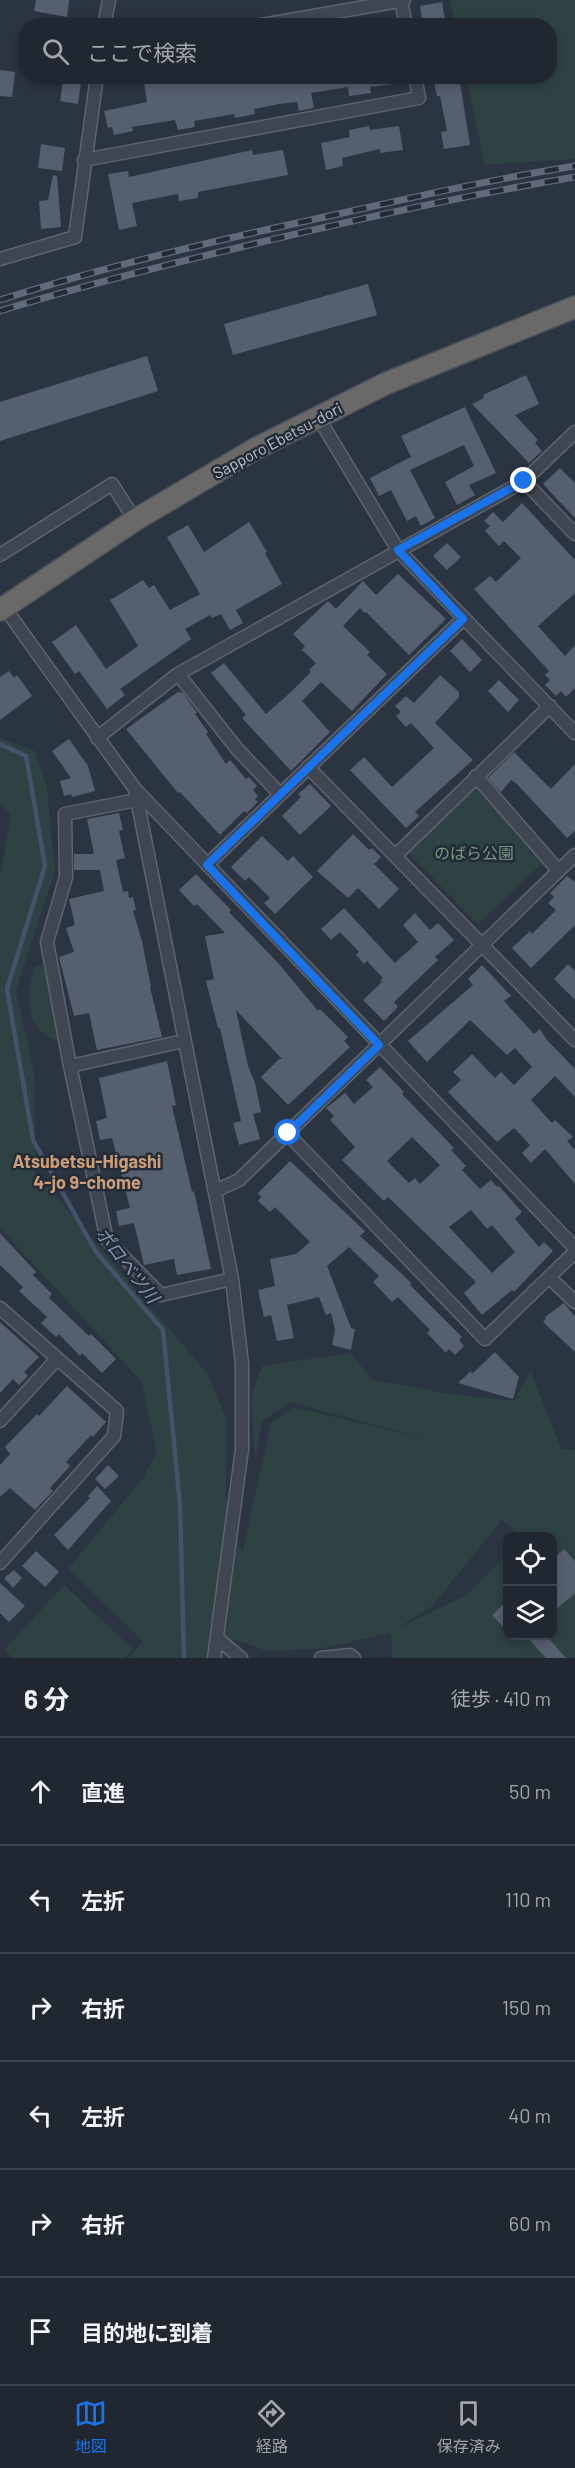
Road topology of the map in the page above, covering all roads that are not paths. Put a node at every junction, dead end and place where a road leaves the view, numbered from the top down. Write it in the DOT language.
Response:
graph roads {
  1 [pos="109,0"];
  2 [pos="402,0"];
  3 [pos="106,18"];
  4 [pos="301,18"];
  5 [pos="405,18"];
  6 [pos="96,84"];
  7 [pos="416,84"];
  8 [pos="84,160"];
  9 [pos="0,259"];
  10 [pos="573,313"];
  11 [pos="318,417"];
  12 [pos="575,432"];
  13 [pos="524,481"];
  14 [pos="135,520"];
  15 [pos="575,534"];
  16 [pos="398,550"];
  17 [pos="0,555"];
  18 [pos="2,609"];
  19 [pos="463,619"];
  20 [pos="178,674"];
  21 [pos="549,706"];
  22 [pos="575,733"];
  23 [pos="97,738"];
  24 [pos="308,767"];
  25 [pos="476,776"];
  26 [pos="279,793"];
  27 [pos="136,795"];
  28 [pos="575,855"];
  29 [pos="395,856"];
  30 [pos="207,865"];
  31 [pos="558,870"];
  32 [pos="482,945"];
  33 [pos="575,1040"];
  34 [pos="184,1041"];
  35 [pos="379,1045"];
  36 [pos="70,1066"];
  37 [pos="288,1133"];
  38 [pos="215,1191"];
  39 [pos="575,1250"];
  40 [pos="550,1278"];
  41 [pos="232,1280"];
  42 [pos="575,1302"];
  43 [pos="0,1308"];
  44 [pos="57,1359"];
  45 [pos="0,1421"];
  46 [pos="0,1563"];
  47 [pos="217,1638"];
  48 [pos="214,1658"];
  49 [pos="242,1658"];
  50 [pos="321,1658"];
  51 [pos="354,1658"];
  1 -- 3 [label="street"];
  2 -- 4 [label="street"];
  2 -- 5 [label="street"];
  6 -- 8 [label="street"];
  7 -- 8 [label="street"];
  8 -- 9 [label="street"];
  10 -- 11 [label="highway, Sapporo Ebetsu-dori"];
  11 -- 14 [label="highway, Sapporo Ebetsu-dori"];
  11 -- 16 [label="street"];
  12 -- 13 [label="street"];
  13 -- 15 [label="street"];
  13 -- 16 [label="street"];
  14 -- 17 [label="street"];
  14 -- 18 [label="highway, Sapporo Ebetsu-dori"];
  16 -- 19 [label="street"];
  16 -- 20 [label="street"];
  18 -- 23 [label="street"];
  19 -- 21 [label="street"];
  19 -- 24 [label="street"];
  20 -- 23 [label="street"];
  20 -- 26 [label="street"];
  21 -- 22 [label="street"];
  21 -- 25 [label="street"];
  23 -- 27 [label="street"];
  24 -- 26 [label="street"];
  24 -- 29 [label="street"];
  25 -- 29 [label="street"];
  25 -- 31 [label="street"];
  26 -- 30 [label="street"];
  27 -- 30 [label="street"];
  27 -- 34 [label="street"];
  27 -- 36 [label="street"];
  28 -- 31 [label="street"];
  29 -- 32 [label="street"];
  30 -- 35 [label="street"];
  31 -- 32 [label="street"];
  32 -- 33 [label="street"];
  32 -- 35 [label="street"];
  34 -- 36 [label="street"];
  34 -- 38 [label="street"];
  35 -- 37 [label="street"];
  35 -- 39 [label="street"];
  36 -- 41 [label="street"];
  37 -- 38 [label="street"];
  37 -- 40 [label="street"];
  38 -- 41 [label="street"];
  39 -- 40 [label="street"];
  40 -- 42 [label="street"];
  41 -- 47 [label="street"];
  43 -- 44 [label="street"];
  44 -- 45 [label="street"];
  44 -- 46 [label="street"];
  47 -- 48 [label="street"];
  47 -- 49 [label="street"];
  50 -- 51 [label="street"];
}
